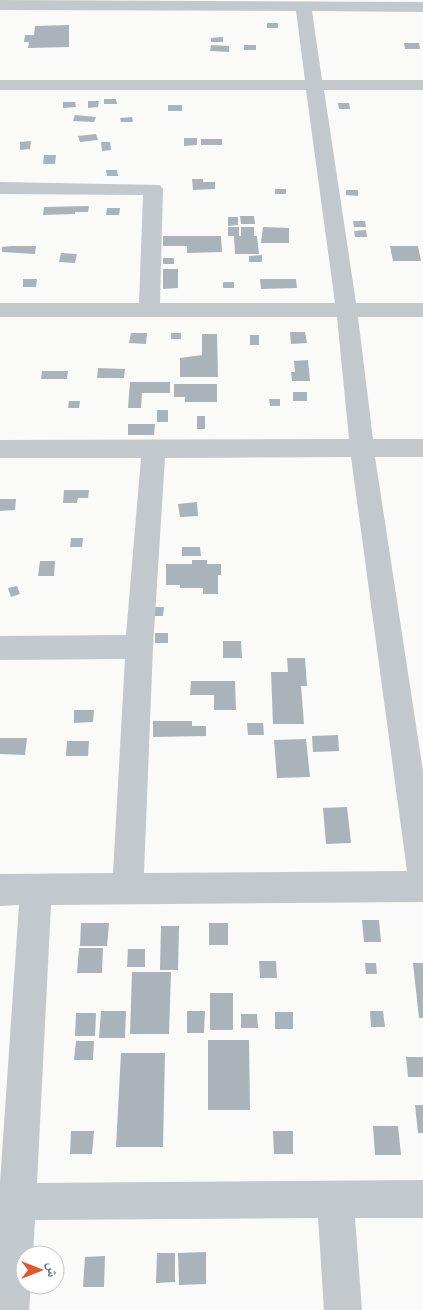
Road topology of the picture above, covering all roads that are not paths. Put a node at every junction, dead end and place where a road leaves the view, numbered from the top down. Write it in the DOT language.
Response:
graph roads {
  1 [pos="157,3"];
  2 [pos="302,3"];
  3 [pos="0,5"];
  4 [pos="423,7"];
  5 [pos="0,85"];
  6 [pos="314,85"];
  7 [pos="423,85"];
  8 [pos="0,188"];
  9 [pos="0,310"];
  10 [pos="149,310"];
  11 [pos="423,310"];
  12 [pos="347,311"];
  13 [pos="362,448"];
  14 [pos="423,448"];
  15 [pos="0,449"];
  16 [pos="154,450"];
  17 [pos="139,647"];
  18 [pos="0,648"];
  19 [pos="423,874"];
  20 [pos="423,886"];
  21 [pos="36,889"];
  22 [pos="128,889"];
  23 [pos="0,890"];
  24 [pos="336,1199"];
  25 [pos="423,1199"];
  26 [pos="9,1202"];
  27 [pos="10,1310"];
  28 [pos="343,1310"];
  1 -- 2 [label="street"];
  1 -- 3 [label="street"];
  2 -- 4 [label="street"];
  2 -- 6 [label="street"];
  5 -- 6 [label="street"];
  6 -- 7 [label="street"];
  6 -- 12 [label="street"];
  8 -- 10 [label="street"];
  9 -- 10 [label="street"];
  10 -- 12 [label="street"];
  11 -- 12 [label="street"];
  12 -- 13 [label="street"];
  13 -- 14 [label="street"];
  13 -- 16 [label="street"];
  13 -- 19 [label="street"];
  15 -- 16 [label="street"];
  16 -- 17 [label="street"];
  17 -- 18 [label="street"];
  17 -- 22 [label="street"];
  20 -- 22 [label="street"];
  21 -- 22 [label="street"];
  21 -- 23 [label="street"];
  21 -- 26 [label="street"];
  24 -- 25 [label="street"];
  24 -- 26 [label="street"];
  24 -- 28 [label="street"];
  26 -- 27 [label="street"];
}
